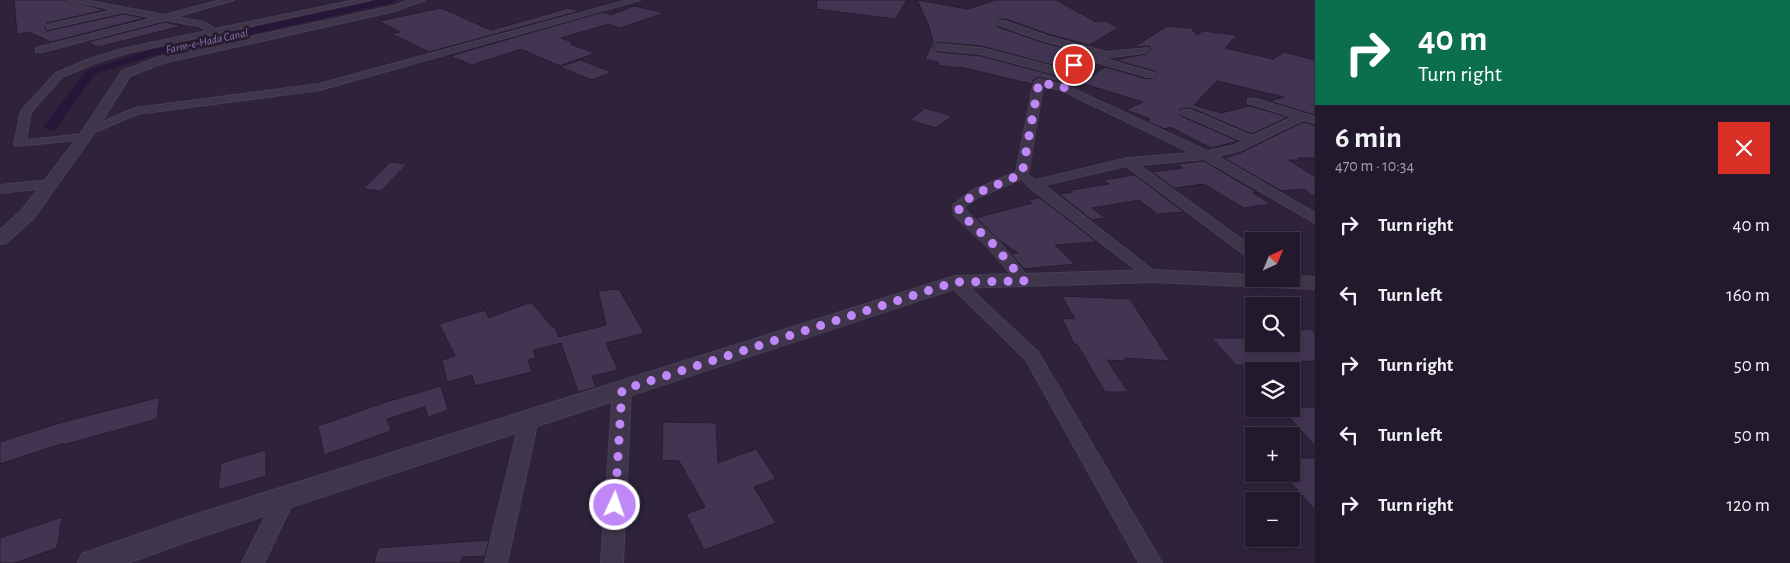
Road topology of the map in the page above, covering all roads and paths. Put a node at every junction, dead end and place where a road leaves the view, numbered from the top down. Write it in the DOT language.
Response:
graph roads {
  1 [pos="73,0"];
  2 [pos="230,0"];
  3 [pos="366,0"];
  4 [pos="420,0"];
  5 [pos="636,0"];
  6 [pos="126,9"];
  7 [pos="167,16"];
  8 [pos="1002,23"];
  9 [pos="50,27"];
  10 [pos="214,32"];
  11 [pos="938,47"];
  12 [pos="39,50"];
  13 [pos="1145,50"];
  14 [pos="1107,55"];
  15 [pos="1091,58"];
  16 [pos="1068,74"];
  17 [pos="1151,75"];
  18 [pos="1064,88"];
  19 [pos="1252,101"];
  20 [pos="1186,112"];
  21 [pos="1302,116"];
  22 [pos="1315,120"];
  23 [pos="86,135"];
  24 [pos="1251,140"];
  25 [pos="1206,155"];
  26 [pos="1128,162"];
  27 [pos="1022,174"];
  28 [pos="50,184"];
  29 [pos="1033,184"];
  30 [pos="0,190"];
  31 [pos="1315,219"];
  32 [pos="0,239"];
  33 [pos="1245,248"];
  34 [pos="1152,276"];
  35 [pos="1245,279"];
  36 [pos="1024,281"];
  37 [pos="955,282"];
  38 [pos="1300,282"];
  39 [pos="1315,283"];
  40 [pos="622,390"];
  41 [pos="529,420"];
  42 [pos="285,498"];
  43 [pos="92,563"];
  44 [pos="253,563"];
  45 [pos="496,563"];
  46 [pos="612,563"];
  47 [pos="1151,563"];
  1 -- 6 [label="street"];
  2 -- 7 [label="street"];
  3 -- 10 [label="street"];
  4 -- 23 [label="street"];
  5 -- 23 [label="street"];
  6 -- 7 [label="street"];
  6 -- 9 [label="street"];
  7 -- 10 [label="street"];
  7 -- 12 [label="street"];
  8 -- 14 [label="street"];
  10 -- 23 [label="street"];
  11 -- 16 [label="street"];
  13 -- 14 [label="street"];
  14 -- 15 [label="street"];
  15 -- 16 [label="street"];
  15 -- 17 [label="street"];
  16 -- 18 [label="street"];
  18 -- 25 [label="street"];
  18 -- 27 [label="street"];
  19 -- 21 [label="street"];
  20 -- 24 [label="street"];
  21 -- 22 [label="street"];
  21 -- 24 [label="street"];
  23 -- 28 [label="street"];
  24 -- 25 [label="street"];
  25 -- 26 [label="street"];
  25 -- 31 [label="street"];
  26 -- 29 [label="street"];
  26 -- 33 [label="street"];
  27 -- 29 [label="street"];
  27 -- 36 [label="street"];
  28 -- 30 [label="street"];
  28 -- 32 [label="street"];
  29 -- 34 [label="street"];
  34 -- 35 [label="street"];
  34 -- 36 [label="street"];
  36 -- 37 [label="street"];
  37 -- 40 [label="street"];
  37 -- 47 [label="street"];
  38 -- 39 [label="street"];
  40 -- 41 [label="street"];
  40 -- 46 [label="street"];
  41 -- 42 [label="street"];
  41 -- 45 [label="street"];
  42 -- 43 [label="street"];
  42 -- 44 [label="street"];
}
